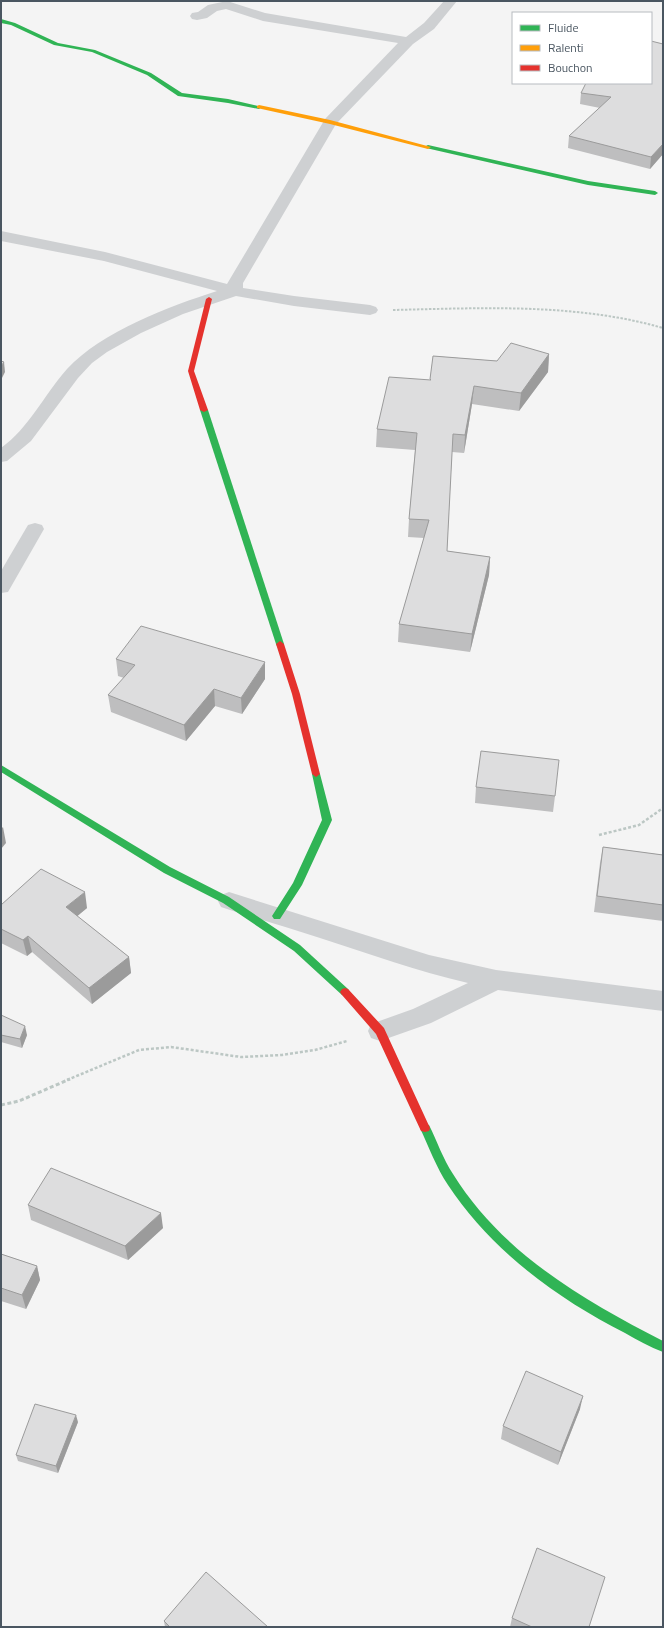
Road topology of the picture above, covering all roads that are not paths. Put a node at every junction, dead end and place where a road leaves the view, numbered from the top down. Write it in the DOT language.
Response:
graph roads {
  1 [pos="451,1"];
  2 [pos="197,16"];
  3 [pos="1,21"];
  4 [pos="408,41"];
  5 [pos="330,122"];
  6 [pos="655,192"];
  7 [pos="1,236"];
  8 [pos="234,291"];
  9 [pos="209,299"];
  10 [pos="370,310"];
  11 [pos="1,456"];
  12 [pos="34,529"];
  13 [pos="1,587"];
  14 [pos="1,768"];
  15 [pos="226,900"];
  16 [pos="277,916"];
  17 [pos="496,980"];
  18 [pos="663,1002"];
  19 [pos="380,1031"];
  20 [pos="663,1347"];
  1 -- 4 [label="street"];
  2 -- 4 [label="street"];
  3 -- 5 [label="street"];
  4 -- 5 [label="street"];
  5 -- 6 [label="street"];
  5 -- 8 [label="street"];
  7 -- 8 [label="street"];
  8 -- 9 [label="street"];
  8 -- 10 [label="street"];
  9 -- 11 [label="street"];
  9 -- 16 [label="street"];
  12 -- 13 [label="street"];
  14 -- 15 [label="street"];
  15 -- 16 [label="street"];
  15 -- 19 [label="street"];
  16 -- 17 [label="street"];
  17 -- 18 [label="street"];
  17 -- 19 [label="street"];
  19 -- 20 [label="street"];
}
